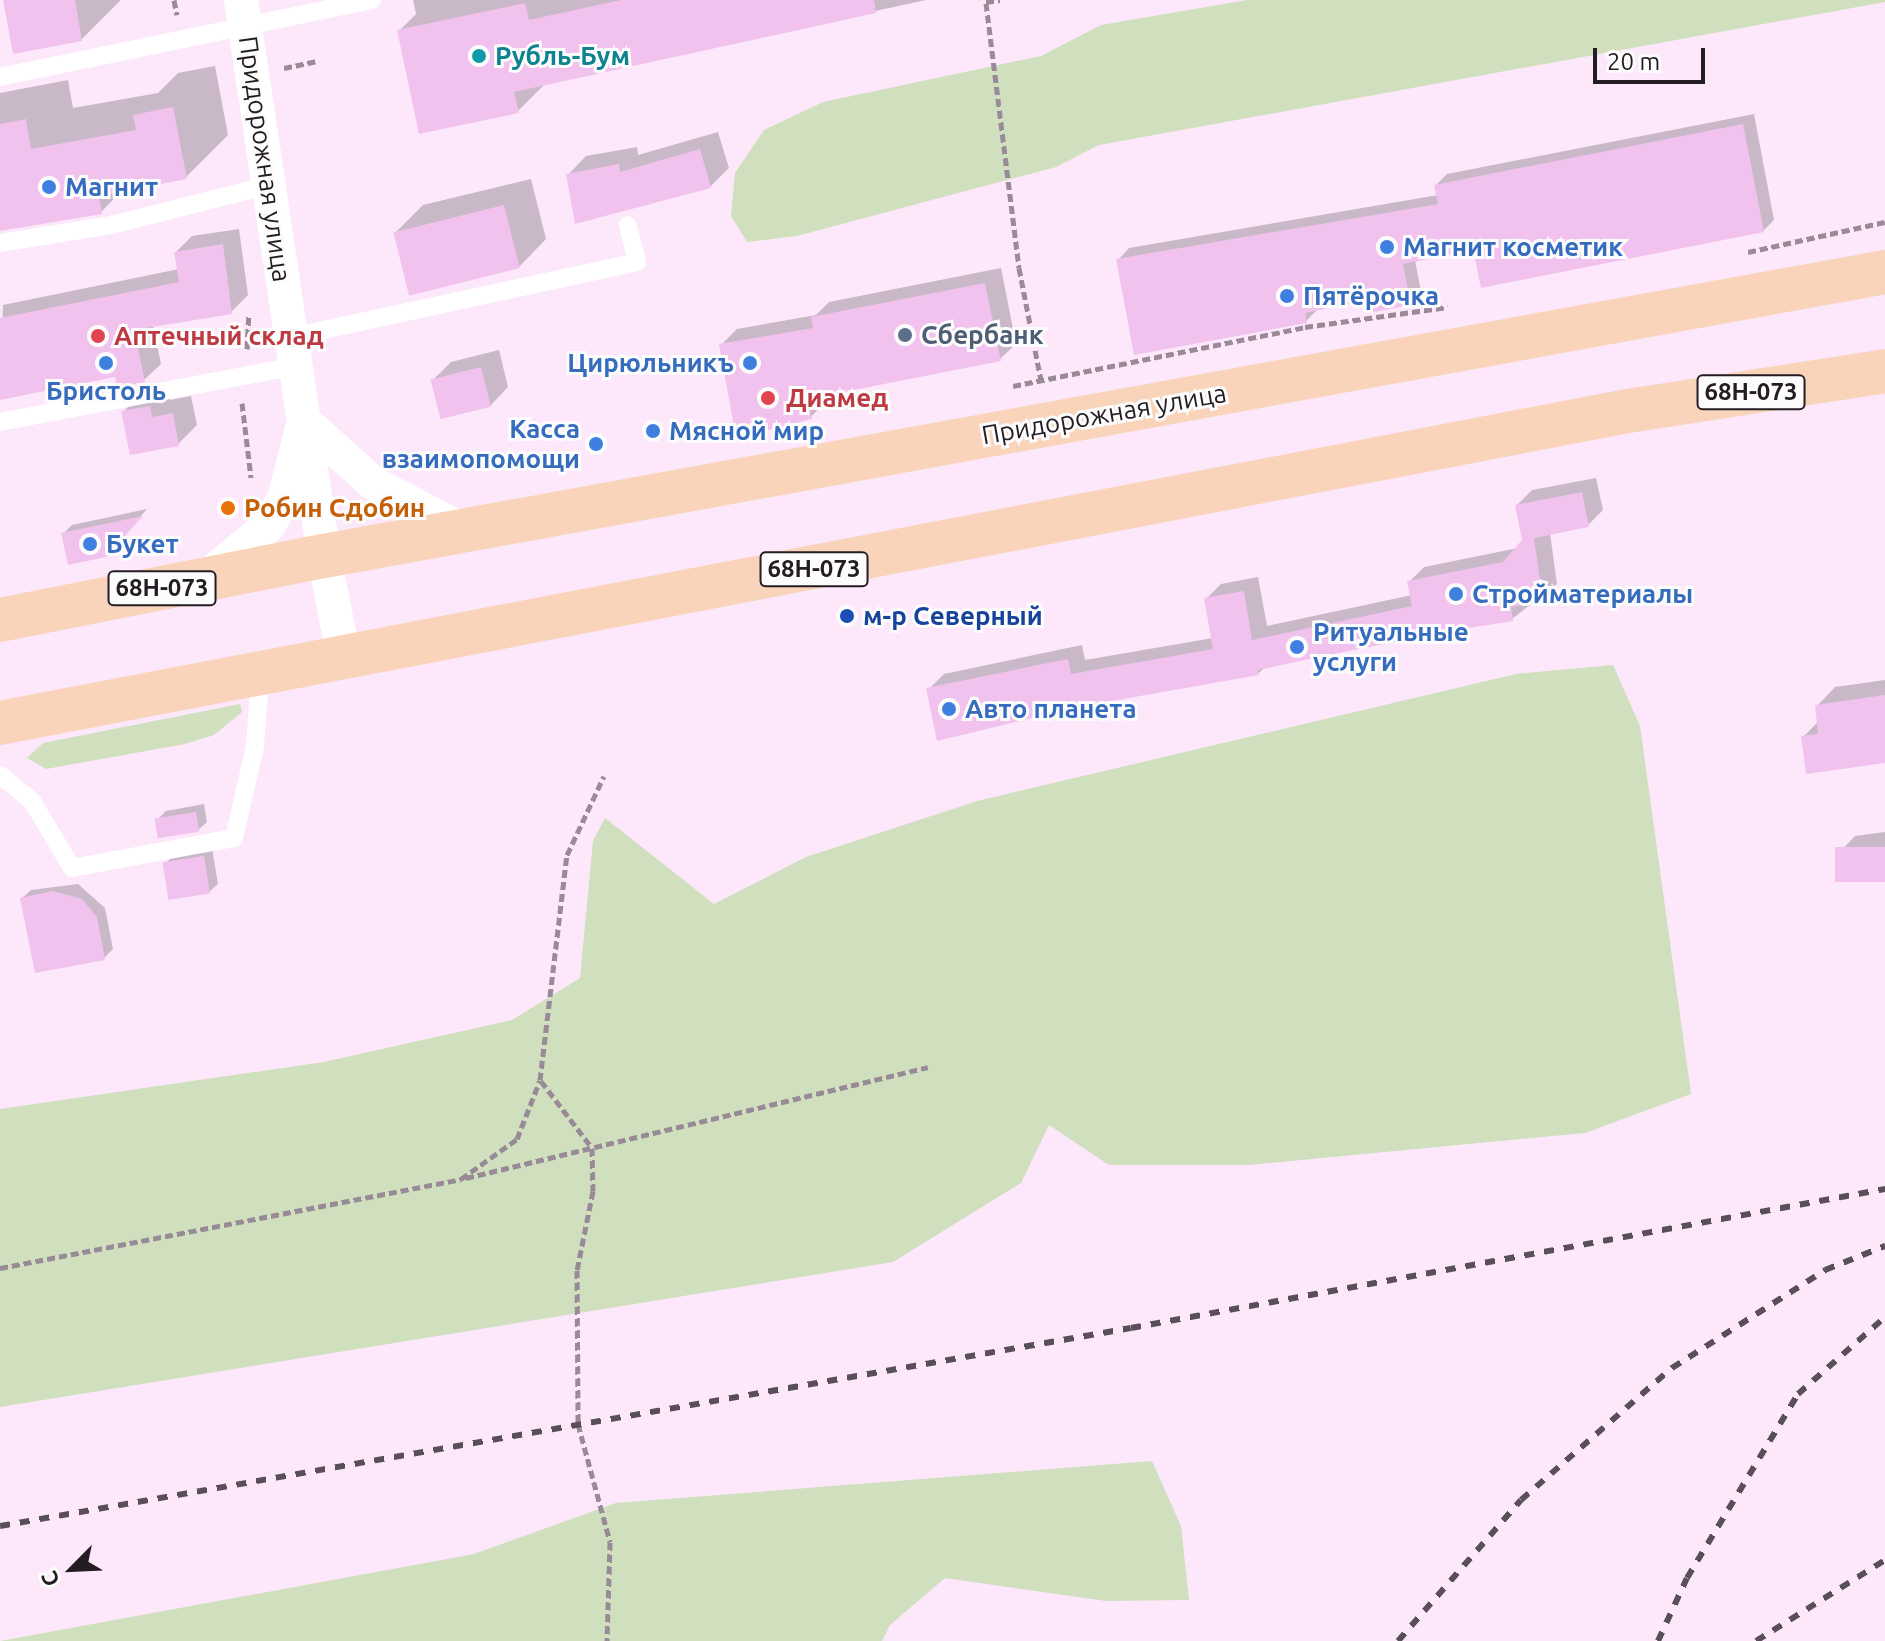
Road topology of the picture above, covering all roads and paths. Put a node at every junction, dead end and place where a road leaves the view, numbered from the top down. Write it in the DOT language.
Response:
graph roads {
  1 [pos="372,0"];
  2 [pos="1000,0"];
  3 [pos="986,1"];
  4 [pos="244,15"];
  5 [pos="0,77"];
  6 [pos="270,185"];
  7 [pos="628,225"];
  8 [pos="0,243"];
  9 [pos="1885,272"];
  10 [pos="294,352"];
  11 [pos="1885,371"];
  12 [pos="1041,380"];
  13 [pos="304,421"];
  14 [pos="0,422"];
  15 [pos="463,530"];
  16 [pos="324,556"];
  17 [pos="202,580"];
  18 [pos="0,620"];
  19 [pos="344,659"];
  20 [pos="260,677"];
  21 [pos="0,723"];
  22 [pos="0,775"];
  23 [pos="604,776"];
  24 [pos="928,1067"];
  25 [pos="540,1080"];
  26 [pos="592,1148"];
  27 [pos="461,1179"];
  28 [pos="0,1268"];
  29 [pos="607,1641"];
  1 -- 4 [label="lane"];
  2 -- 3 [label="path"];
  3 -- 12 [label="path"];
  4 -- 5 [label="lane"];
  4 -- 6 [label="street, Придорожная улица"];
  6 -- 8 [label="lane"];
  6 -- 10 [label="street, Придорожная улица"];
  7 -- 10 [label="lane"];
  9 -- 15 [label="main road, Придорожная улица / 68Н-073"];
  10 -- 13 [label="street, Придорожная улица"];
  10 -- 14 [label="lane"];
  11 -- 19 [label="main road, 68Н-073"];
  13 -- 15 [label="street"];
  13 -- 16 [label="street, Придорожная улица"];
  13 -- 17 [label="street"];
  15 -- 16 [label="main road, Придорожная улица / 68Н-073"];
  16 -- 17 [label="main road, Придорожная улица / 68Н-073"];
  16 -- 19 [label="street"];
  17 -- 18 [label="main road, Придорожная улица / 68Н-073"];
  19 -- 20 [label="main road, 68Н-073"];
  20 -- 21 [label="main road, 68Н-073"];
  20 -- 22 [label="lane"];
  23 -- 25 [label="path"];
  24 -- 26 [label="path"];
  25 -- 26 [label="path"];
  25 -- 27 [label="path"];
  26 -- 27 [label="path"];
  26 -- 29 [label="path"];
  27 -- 28 [label="path"];
}
